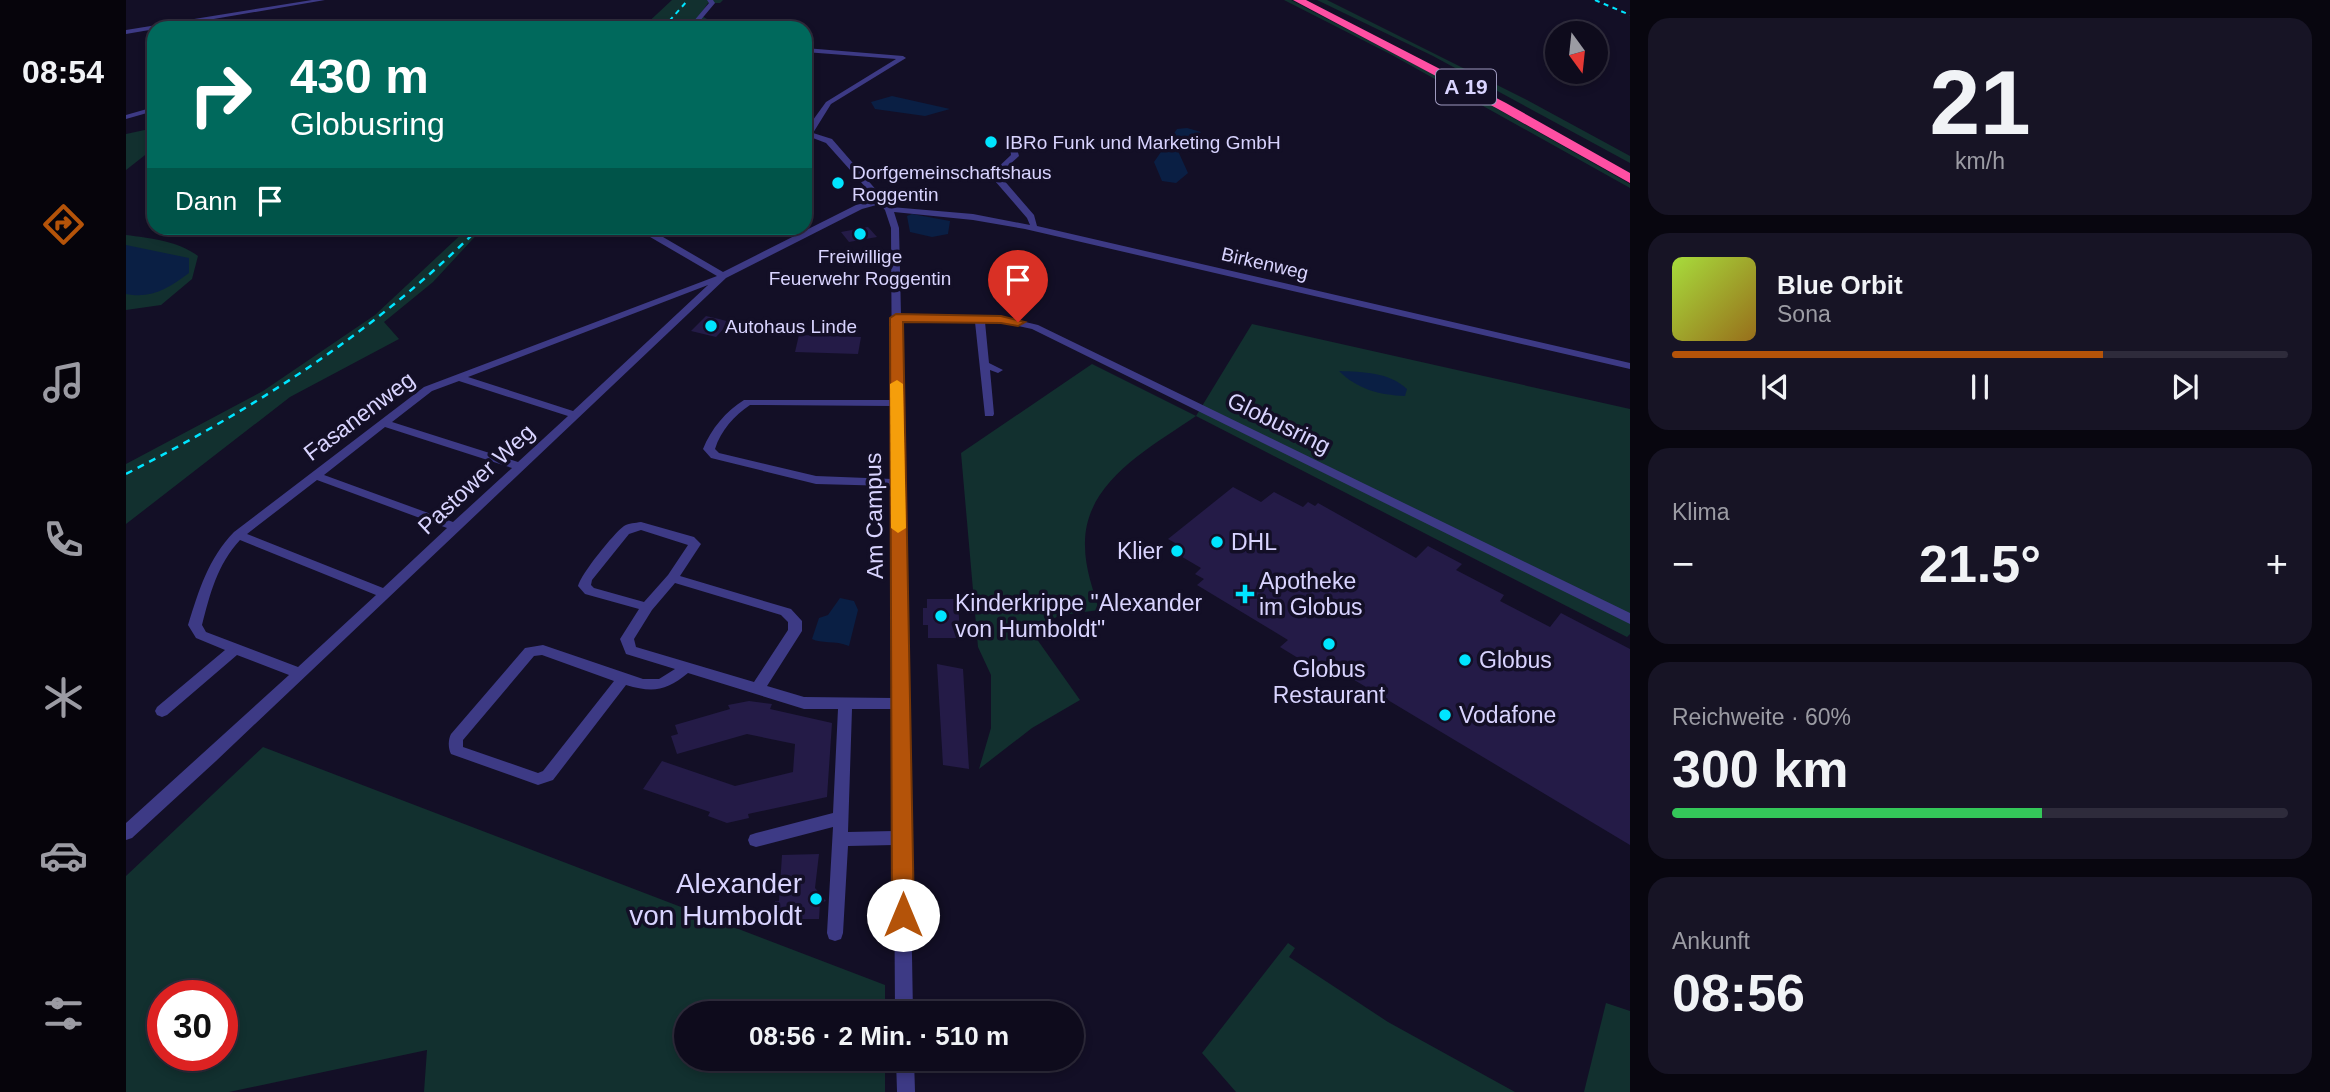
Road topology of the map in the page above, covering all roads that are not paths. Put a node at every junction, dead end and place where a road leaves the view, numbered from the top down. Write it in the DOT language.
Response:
graph roads {
  1 [pos="322,0"];
  2 [pos="710,0"];
  3 [pos="1298,0"];
  4 [pos="1311,0"];
  5 [pos="704,13"];
  6 [pos="197,21"];
  7 [pos="697,21"];
  8 [pos="707,21"];
  9 [pos="147,29"];
  10 [pos="126,32"];
  11 [pos="812,51"];
  12 [pos="147,111"];
  13 [pos="126,117"];
  14 [pos="812,126"];
  15 [pos="812,135"];
  16 [pos="1021,145"];
  17 [pos="1630,169"];
  18 [pos="1630,179"];
  19 [pos="886,205"];
  20 [pos="1032,228"];
  21 [pos="812,231"];
  22 [pos="653,235"];
  23 [pos="804,235"];
  24 [pos="723,276"];
  25 [pos="980,319"];
  26 [pos="896,323"];
  27 [pos="984,364"];
  28 [pos="1630,366"];
  29 [pos="998,370"];
  30 [pos="457,377"];
  31 [pos="897,403"];
  32 [pos="989,414"];
  33 [pos="576,415"];
  34 [pos="384,423"];
  35 [pos="521,467"];
  36 [pos="316,476"];
  37 [pos="898,483"];
  38 [pos="456,527"];
  39 [pos="238,535"];
  40 [pos="672,578"];
  41 [pos="384,593"];
  42 [pos="647,607"];
  43 [pos="1630,619"];
  44 [pos="236,648"];
  45 [pos="686,667"];
  46 [pos="299,673"];
  47 [pos="623,679"];
  48 [pos="758,688"];
  49 [pos="901,703"];
  50 [pos="845,704"];
  51 [pos="162,711"];
  52 [pos="840,818"];
  53 [pos="126,833"];
  54 [pos="903,838"];
  55 [pos="756,839"];
  56 [pos="840,839"];
  57 [pos="835,933"];
  58 [pos="904,1001"];
  59 [pos="905,1071"];
  60 [pos="906,1092"];
  1 -- 6 [label="street"];
  2 -- 5 [label="street"];
  3 -- 18 [label="highway, A 19"];
  4 -- 17 [label="highway, A 19"];
  5 -- 7 [label="street"];
  5 -- 8 [label="street"];
  9 -- 10 [label="street"];
  11 -- 14 [label="street"];
  12 -- 13 [label="street"];
  15 -- 19 [label="street"];
  16 -- 20 [label="street"];
  19 -- 20 [label="street, Birkenweg"];
  19 -- 21 [label="street, Pastower Weg"];
  19 -- 26 [label="street, Am Campus"];
  20 -- 28 [label="street, Birkenweg"];
  22 -- 24 [label="street"];
  23 -- 24 [label="street, Pastower Weg"];
  24 -- 30 [label="street, Fasanenweg"];
  24 -- 33 [label="street, Pastower Weg"];
  25 -- 26 [label="street, Globusring"];
  25 -- 27 [label="street"];
  25 -- 43 [label="street, Globusring"];
  26 -- 31 [label="street, Am Campus"];
  27 -- 29 [label="street"];
  27 -- 32 [label="street"];
  30 -- 33 [label="street"];
  30 -- 34 [label="street, Fasanenweg"];
  31 -- 37 [label="street, Am Campus"];
  31 -- 37 [label="street"];
  33 -- 35 [label="street, Pastower Weg"];
  34 -- 35 [label="street"];
  34 -- 36 [label="street, Fasanenweg"];
  35 -- 38 [label="street, Pastower Weg"];
  36 -- 38 [label="street"];
  36 -- 39 [label="street, Fasanenweg"];
  37 -- 49 [label="street, Am Campus"];
  38 -- 41 [label="street, Pastower Weg"];
  39 -- 41 [label="street"];
  39 -- 44 [label="street, Fasanenweg"];
  40 -- 42 [label="street"];
  40 -- 42 [label="street"];
  40 -- 48 [label="street"];
  41 -- 46 [label="street, Pastower Weg"];
  42 -- 45 [label="street"];
  44 -- 46 [label="street, Fasanenweg"];
  44 -- 51 [label="street"];
  45 -- 47 [label="street"];
  45 -- 48 [label="street"];
  46 -- 53 [label="street, Pastower Weg"];
  47 -- 47 [label="street"];
  48 -- 50 [label="street"];
  49 -- 50 [label="street"];
  49 -- 54 [label="street, Am Campus"];
  50 -- 52 [label="street"];
  52 -- 55 [label="street"];
  52 -- 56 [label="street"];
  54 -- 56 [label="street"];
  54 -- 58 [label="street, Am Campus"];
  56 -- 57 [label="street"];
  59 -- 60 [label="street"];
}
